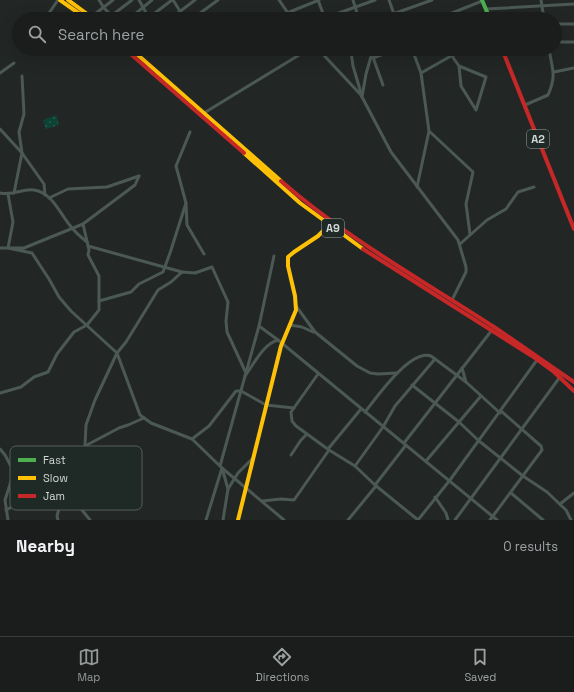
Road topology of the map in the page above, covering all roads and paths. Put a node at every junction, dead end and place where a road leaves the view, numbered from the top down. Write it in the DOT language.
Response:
graph roads {
  1 [pos="59,0"];
  2 [pos="99,0"];
  3 [pos="113,0"];
  4 [pos="132,0"];
  5 [pos="139,0"];
  6 [pos="152,0"];
  7 [pos="172,0"];
  8 [pos="195,0"];
  9 [pos="208,0"];
  10 [pos="218,0"];
  11 [pos="279,0"];
  12 [pos="318,0"];
  13 [pos="353,0"];
  14 [pos="375,0"];
  15 [pos="389,0"];
  16 [pos="432,0"];
  17 [pos="482,0"];
  18 [pos="541,0"];
  19 [pos="71,1"];
  20 [pos="424,1"];
  21 [pos="574,4"];
  22 [pos="211,5"];
  23 [pos="542,6"];
  24 [pos="143,7"];
  25 [pos="355,7"];
  26 [pos="104,8"];
  27 [pos="486,9"];
  28 [pos="181,11"];
  29 [pos="50,12"];
  30 [pos="80,12"];
  31 [pos="84,12"];
  32 [pos="99,12"];
  33 [pos="108,12"];
  34 [pos="116,12"];
  35 [pos="137,12"];
  36 [pos="146,12"];
  37 [pos="157,12"];
  38 [pos="202,12"];
  39 [pos="287,12"];
  40 [pos="290,12"];
  41 [pos="322,12"];
  42 [pos="342,12"];
  43 [pos="357,12"];
  44 [pos="393,12"];
  45 [pos="399,12"];
  46 [pos="454,12"];
  47 [pos="487,12"];
  48 [pos="543,12"];
  49 [pos="562,24"];
  50 [pos="574,24"];
  51 [pos="562,42"];
  52 [pos="574,42"];
  53 [pos="133,56"];
  54 [pos="139,56"];
  55 [pos="297,56"];
  56 [pos="325,56"];
  57 [pos="352,56"];
  58 [pos="371,56"];
  59 [pos="378,56"];
  60 [pos="415,56"];
  61 [pos="450,56"];
  62 [pos="505,56"];
  63 [pos="551,56"];
  64 [pos="373,58"];
  65 [pos="14,63"];
  66 [pos="459,66"];
  67 [pos="574,68"];
  68 [pos="0,72"];
  69 [pos="554,72"];
  70 [pos="421,73"];
  71 [pos="22,76"];
  72 [pos="383,85"];
  73 [pos="362,96"];
  74 [pos="525,105"];
  75 [pos="204,113"];
  76 [pos="0,129"];
  77 [pos="429,131"];
  78 [pos="190,132"];
  79 [pos="22,153"];
  80 [pos="417,187"];
  81 [pos="534,187"];
  82 [pos="0,192"];
  83 [pos="14,193"];
  84 [pos="8,194"];
  85 [pos="45,195"];
  86 [pos="49,198"];
  87 [pos="186,204"];
  88 [pos="83,224"];
  89 [pos="329,225"];
  90 [pos="72,229"];
  91 [pos="574,229"];
  92 [pos="470,234"];
  93 [pos="87,242"];
  94 [pos="460,244"];
  95 [pos="88,246"];
  96 [pos="0,248"];
  97 [pos="8,248"];
  98 [pos="204,254"];
  99 [pos="274,256"];
  100 [pos="164,267"];
  101 [pos="182,272"];
  102 [pos="452,300"];
  103 [pos="99,301"];
  104 [pos="296,306"];
  105 [pos="87,325"];
  106 [pos="290,325"];
  107 [pos="259,326"];
  108 [pos="492,330"];
  109 [pos="315,332"];
  110 [pos="278,340"];
  111 [pos="282,344"];
  112 [pos="117,353"];
  113 [pos="435,359"];
  114 [pos="537,360"];
  115 [pos="462,368"];
  116 [pos="397,373"];
  117 [pos="318,374"];
  118 [pos="246,375"];
  119 [pos="456,376"];
  120 [pos="560,377"];
  121 [pos="466,382"];
  122 [pos="574,382"];
  123 [pos="412,385"];
  124 [pos="574,391"];
  125 [pos="0,392"];
  126 [pos="241,392"];
  127 [pos="481,396"];
  128 [pos="435,403"];
  129 [pos="266,405"];
  130 [pos="294,408"];
  131 [pos="361,409"];
  132 [pos="365,412"];
  133 [pos="500,412"];
  134 [pos="144,418"];
  135 [pos="459,422"];
  136 [pos="383,427"];
  137 [pos="522,429"];
  138 [pos="307,434"];
  139 [pos="192,439"];
  140 [pos="479,441"];
  141 [pos="405,444"];
  142 [pos="85,446"];
  143 [pos="0,448"];
  144 [pos="329,450"];
  145 [pos="291,455"];
  146 [pos="500,458"];
  147 [pos="252,459"];
  148 [pos="426,461"];
  149 [pos="10,464"];
  150 [pos="355,466"];
  151 [pos="221,467"];
  152 [pos="523,476"];
  153 [pos="235,478"];
  154 [pos="450,480"];
  155 [pos="10,484"];
  156 [pos="376,486"];
  157 [pos="246,488"];
  158 [pos="228,490"];
  159 [pos="511,493"];
  160 [pos="574,493"];
  161 [pos="435,497"];
  162 [pos="471,498"];
  163 [pos="262,501"];
  164 [pos="560,504"];
  165 [pos="10,508"];
  166 [pos="6,510"];
  167 [pos="59,510"];
  168 [pos="82,510"];
  169 [pos="492,516"];
  170 [pos="8,520"];
  171 [pos="58,520"];
  172 [pos="90,520"];
  173 [pos="206,520"];
  174 [pos="223,520"];
  175 [pos="238,520"];
  176 [pos="284,520"];
  177 [pos="348,520"];
  178 [pos="448,520"];
  179 [pos="454,520"];
  180 [pos="490,520"];
  181 [pos="497,520"];
  182 [pos="543,520"];
  183 [pos="572,520"];
  1 -- 29 [label="street"];
  1 -- 30 [label="main road"];
  2 -- 26 [label="street"];
  3 -- 26 [label="street"];
  4 -- 34 [label="street"];
  5 -- 24 [label="street"];
  6 -- 24 [label="street"];
  7 -- 28 [label="street"];
  7 -- 37 [label="street"];
  8 -- 28 [label="street"];
  9 -- 22 [label="street"];
  10 -- 22 [label="street"];
  11 -- 39 [label="street"];
  12 -- 40 [label="street"];
  12 -- 41 [label="street"];
  13 -- 25 [label="street"];
  14 -- 25 [label="street"];
  15 -- 44 [label="street"];
  16 -- 20 [label="street"];
  17 -- 27 [label="main road"];
  17 -- 46 [label="street"];
  18 -- 23 [label="street"];
  19 -- 31 [label="main road"];
  20 -- 45 [label="street"];
  21 -- 23 [label="street"];
  22 -- 38 [label="street"];
  23 -- 27 [label="street"];
  23 -- 48 [label="street"];
  24 -- 35 [label="street"];
  24 -- 36 [label="street"];
  25 -- 42 [label="street"];
  25 -- 43 [label="street"];
  26 -- 32 [label="street"];
  26 -- 33 [label="street"];
  27 -- 47 [label="main road"];
  49 -- 50 [label="street"];
  51 -- 52 [label="street"];
  53 -- 89 [label="main road, A9"];
  54 -- 75 [label="main road, A9"];
  55 -- 75 [label="street"];
  56 -- 73 [label="street"];
  57 -- 73 [label="street"];
  58 -- 73 [label="street"];
  59 -- 64 [label="street"];
  60 -- 70 [label="street"];
  61 -- 66 [label="street"];
  61 -- 70 [label="street"];
  62 -- 74 [label="main road, A2"];
  63 -- 69 [label="street"];
  64 -- 72 [label="street"];
  65 -- 68 [label="street"];
  66 -- 66 [label="street"];
  67 -- 69 [label="street"];
  69 -- 74 [label="street"];
  70 -- 77 [label="street"];
  71 -- 79 [label="street"];
  73 -- 80 [label="street"];
  74 -- 91 [label="main road, A2"];
  75 -- 102 [label="main road, A9"];
  76 -- 79 [label="street"];
  77 -- 80 [label="street"];
  77 -- 92 [label="street"];
  78 -- 87 [label="street"];
  79 -- 83 [label="street"];
  79 -- 85 [label="street"];
  80 -- 94 [label="street"];
  81 -- 92 [label="street"];
  82 -- 84 [label="street"];
  83 -- 84 [label="street"];
  83 -- 85 [label="street"];
  84 -- 97 [label="street"];
  85 -- 86 [label="street"];
  86 -- 88 [label="street"];
  86 -- 90 [label="street"];
  87 -- 98 [label="street"];
  87 -- 100 [label="street"];
  88 -- 90 [label="street"];
  88 -- 93 [label="street"];
  89 -- 104 [label="main road"];
  89 -- 108 [label="main road, A9"];
  90 -- 93 [label="street"];
  90 -- 97 [label="street"];
  92 -- 94 [label="street"];
  93 -- 95 [label="street"];
  94 -- 102 [label="street"];
  95 -- 100 [label="street"];
  95 -- 103 [label="street"];
  96 -- 97 [label="street"];
  97 -- 105 [label="street"];
  99 -- 107 [label="street"];
  100 -- 101 [label="street"];
  100 -- 103 [label="street"];
  101 -- 112 [label="street"];
  101 -- 118 [label="street"];
  102 -- 122 [label="main road, A9"];
  103 -- 105 [label="street"];
  104 -- 106 [label="main road"];
  104 -- 109 [label="street"];
  105 -- 112 [label="street"];
  105 -- 125 [label="street"];
  106 -- 109 [label="street"];
  106 -- 111 [label="main road"];
  107 -- 110 [label="street"];
  107 -- 118 [label="street"];
  108 -- 114 [label="main road, A9"];
  108 -- 115 [label="street"];
  109 -- 116 [label="street"];
  110 -- 111 [label="street"];
  110 -- 118 [label="street"];
  111 -- 117 [label="street"];
  111 -- 129 [label="main road"];
  112 -- 134 [label="street"];
  112 -- 142 [label="street"];
  113 -- 116 [label="street"];
  113 -- 119 [label="street"];
  113 -- 123 [label="street"];
  114 -- 120 [label="main road, A9"];
  114 -- 133 [label="street"];
  115 -- 119 [label="street"];
  115 -- 121 [label="street"];
  116 -- 132 [label="street"];
  117 -- 130 [label="street"];
  117 -- 131 [label="street"];
  118 -- 126 [label="street"];
  119 -- 121 [label="street"];
  119 -- 128 [label="street"];
  120 -- 124 [label="main road, A9"];
  120 -- 137 [label="street"];
  121 -- 127 [label="street"];
  123 -- 128 [label="street"];
  123 -- 136 [label="street"];
  126 -- 129 [label="street"];
  126 -- 139 [label="street"];
  126 -- 151 [label="street"];
  127 -- 133 [label="street"];
  127 -- 135 [label="street"];
  128 -- 135 [label="street"];
  128 -- 141 [label="street"];
  129 -- 130 [label="street"];
  129 -- 147 [label="main road"];
  130 -- 138 [label="street"];
  131 -- 132 [label="street"];
  131 -- 144 [label="street"];
  132 -- 136 [label="street"];
  133 -- 137 [label="street"];
  133 -- 140 [label="street"];
  134 -- 139 [label="street"];
  134 -- 142 [label="street"];
  135 -- 140 [label="street"];
  135 -- 148 [label="street"];
  136 -- 141 [label="street"];
  136 -- 150 [label="street"];
  137 -- 146 [label="street"];
  137 -- 152 [label="street"];
  138 -- 144 [label="street"];
  138 -- 145 [label="street"];
  139 -- 151 [label="street"];
  140 -- 146 [label="street"];
  140 -- 154 [label="street"];
  141 -- 148 [label="street"];
  141 -- 156 [label="street"];
  143 -- 149 [label="street"];
  144 -- 150 [label="street"];
  144 -- 163 [label="street"];
  146 -- 152 [label="street"];
  146 -- 162 [label="street"];
  147 -- 153 [label="street"];
  147 -- 157 [label="main road"];
  148 -- 154 [label="street"];
  150 -- 156 [label="street"];
  151 -- 153 [label="street"];
  151 -- 158 [label="street"];
  151 -- 173 [label="street"];
  152 -- 159 [label="street"];
  152 -- 164 [label="street"];
  153 -- 157 [label="street"];
  153 -- 158 [label="street"];
  154 -- 161 [label="street"];
  154 -- 162 [label="street"];
  155 -- 166 [label="street"];
  156 -- 161 [label="street"];
  156 -- 177 [label="street"];
  157 -- 163 [label="street"];
  157 -- 175 [label="main road"];
  158 -- 174 [label="street"];
  159 -- 169 [label="street"];
  159 -- 182 [label="street"];
  160 -- 164 [label="street"];
  161 -- 178 [label="street"];
  162 -- 169 [label="street"];
  162 -- 179 [label="street"];
  163 -- 176 [label="street"];
  164 -- 183 [label="street"];
  165 -- 166 [label="street"];
  166 -- 170 [label="street"];
  167 -- 171 [label="street"];
  168 -- 172 [label="street"];
  169 -- 180 [label="street"];
  169 -- 181 [label="street"];
}
